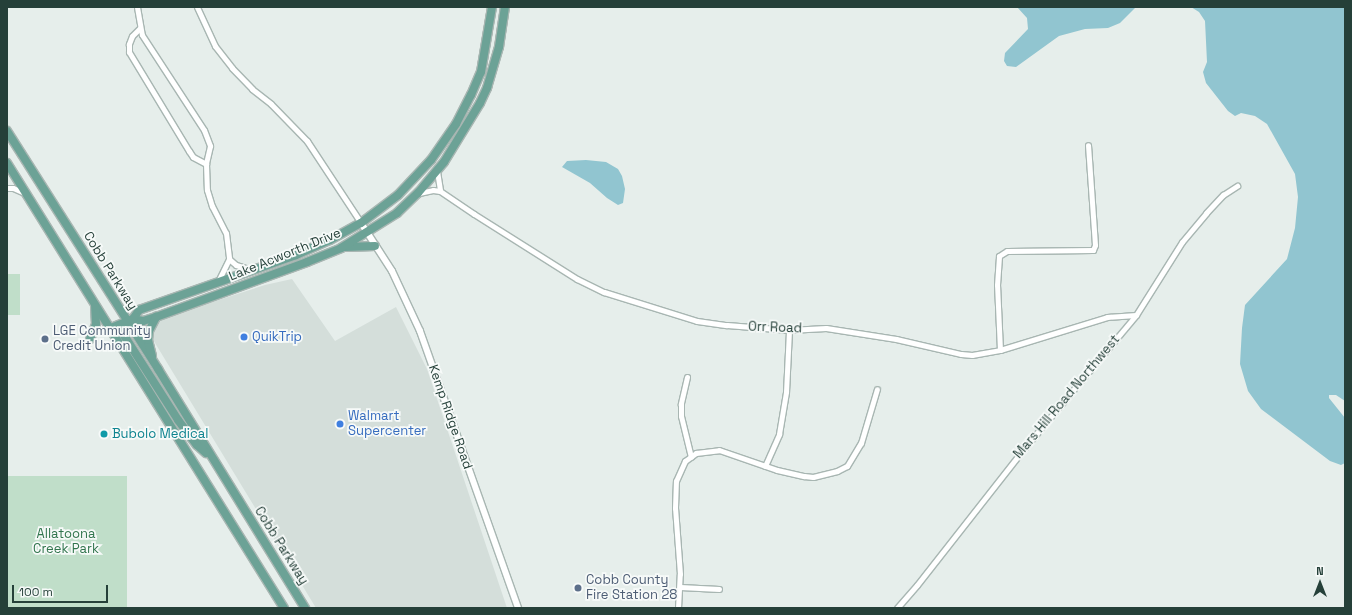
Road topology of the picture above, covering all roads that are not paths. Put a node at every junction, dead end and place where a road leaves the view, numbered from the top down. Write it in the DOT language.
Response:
graph roads {
  1 [pos="138,7"];
  2 [pos="197,7"];
  3 [pos="492,7"];
  4 [pos="505,7"];
  5 [pos="140,28"];
  6 [pos="7,131"];
  7 [pos="1088,145"];
  8 [pos="7,163"];
  9 [pos="206,164"];
  10 [pos="437,170"];
  11 [pos="1237,186"];
  12 [pos="7,188"];
  13 [pos="440,191"];
  14 [pos="26,193"];
  15 [pos="418,193"];
  16 [pos="360,223"];
  17 [pos="366,232"];
  18 [pos="375,246"];
  19 [pos="341,248"];
  20 [pos="229,259"];
  21 [pos="252,270"];
  22 [pos="218,282"];
  23 [pos="95,304"];
  24 [pos="1136,315"];
  25 [pos="156,317"];
  26 [pos="130,320"];
  27 [pos="114,327"];
  28 [pos="789,330"];
  29 [pos="90,339"];
  30 [pos="1000,350"];
  31 [pos="158,369"];
  32 [pos="687,377"];
  33 [pos="877,389"];
  34 [pos="211,456"];
  35 [pos="691,456"];
  36 [pos="765,466"];
  37 [pos="680,587"];
  38 [pos="718,589"];
  39 [pos="284,608"];
  40 [pos="305,608"];
  41 [pos="518,608"];
  42 [pos="678,608"];
  43 [pos="897,608"];
  1 -- 5 [label="street"];
  2 -- 16 [label="street"];
  3 -- 16 [label="main road, Lake Acworth Drive"];
  4 -- 10 [label="main road, Lake Acworth Drive"];
  5 -- 9 [label="street"];
  5 -- 9 [label="street"];
  6 -- 26 [label="main road, Cobb Parkway"];
  7 -- 30 [label="street"];
  8 -- 14 [label="main road"];
  9 -- 20 [label="street"];
  10 -- 13 [label="street"];
  10 -- 15 [label="main road, Lake Acworth Drive"];
  11 -- 24 [label="street, Mars Hill Road Northwest"];
  12 -- 14 [label="street"];
  13 -- 15 [label="street"];
  13 -- 28 [label="street, Orr Road"];
  14 -- 23 [label="main road"];
  15 -- 17 [label="main road, Lake Acworth Drive"];
  16 -- 17 [label="street, Kemp Ridge Road"];
  16 -- 21 [label="main road, Lake Acworth Drive"];
  17 -- 18 [label="street, Kemp Ridge Road"];
  17 -- 19 [label="main road, Lake Acworth Drive"];
  18 -- 19 [label="main road"];
  18 -- 41 [label="street, Kemp Ridge Road"];
  19 -- 25 [label="main road, Lake Acworth Drive"];
  20 -- 21 [label="street"];
  20 -- 22 [label="street"];
  21 -- 22 [label="main road, Lake Acworth Drive"];
  22 -- 26 [label="main road, Lake Acworth Drive"];
  23 -- 27 [label="main road"];
  23 -- 29 [label="main road"];
  24 -- 30 [label="street, Orr Road"];
  24 -- 43 [label="street, Mars Hill Road Northwest"];
  25 -- 26 [label="main road, Lake Acworth Drive"];
  25 -- 31 [label="main road"];
  26 -- 27 [label="main road, Lake Acworth Drive"];
  26 -- 31 [label="main road, Cobb Parkway"];
  27 -- 34 [label="main road"];
  27 -- 39 [label="main road"];
  28 -- 30 [label="street, Orr Road"];
  28 -- 36 [label="street"];
  31 -- 34 [label="main road, Cobb Parkway"];
  32 -- 35 [label="street"];
  33 -- 36 [label="street"];
  34 -- 40 [label="main road, Cobb Parkway"];
  35 -- 36 [label="street"];
  35 -- 37 [label="street"];
  37 -- 38 [label="street"];
  37 -- 42 [label="street"];
}
